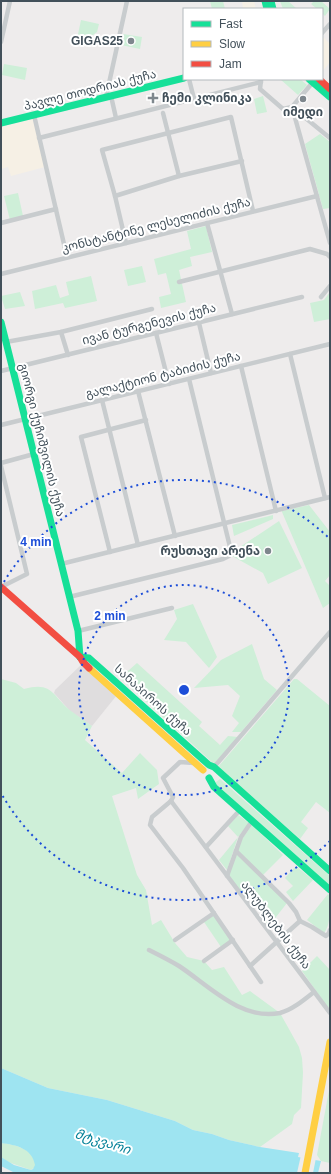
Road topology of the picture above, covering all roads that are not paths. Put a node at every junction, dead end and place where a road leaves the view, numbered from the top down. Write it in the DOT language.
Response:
graph roads {
  1 [pos="10,1"];
  2 [pos="127,1"];
  3 [pos="330,24"];
  4 [pos="323,32"];
  5 [pos="1,42"];
  6 [pos="183,78"];
  7 [pos="189,80"];
  8 [pos="261,80"];
  9 [pos="313,80"];
  10 [pos="330,89"];
  11 [pos="108,97"];
  12 [pos="330,97"];
  13 [pos="194,99"];
  14 [pos="292,107"];
  15 [pos="163,113"];
  16 [pos="34,115"];
  17 [pos="116,118"];
  18 [pos="1,123"];
  19 [pos="168,133"];
  20 [pos="39,138"];
  21 [pos="330,138"];
  22 [pos="242,161"];
  23 [pos="179,176"];
  24 [pos="115,196"];
  25 [pos="317,196"];
  26 [pos="56,209"];
  27 [pos="253,211"];
  28 [pos="1,223"];
  29 [pos="207,223"];
  30 [pos="126,243"];
  31 [pos="330,243"];
  32 [pos="329,254"];
  33 [pos="67,257"];
  34 [pos="220,272"];
  35 [pos="1,274"];
  36 [pos="179,282"];
  37 [pos="330,286"];
  38 [pos="302,297"];
  39 [pos="321,297"];
  40 [pos="152,309"];
  41 [pos="232,314"];
  42 [pos="1,323"];
  43 [pos="199,323"];
  44 [pos="61,332"];
  45 [pos="156,333"];
  46 [pos="6,342"];
  47 [pos="330,345"];
  48 [pos="290,354"];
  49 [pos="68,355"];
  50 [pos="241,366"];
  51 [pos="12,368"];
  52 [pos="1,371"];
  53 [pos="211,374"];
  54 [pos="189,379"];
  55 [pos="169,384"];
  56 [pos="138,391"];
  57 [pos="102,400"];
  58 [pos="25,419"];
  59 [pos="146,420"];
  60 [pos="1,425"];
  61 [pos="109,430"];
  62 [pos="34,454"];
  63 [pos="1,463"];
  64 [pos="1,466"];
  65 [pos="328,498"];
  66 [pos="276,510"];
  67 [pos="225,523"];
  68 [pos="175,536"];
  69 [pos="138,545"];
  70 [pos="110,552"];
  71 [pos="61,564"];
  72 [pos="1,587"];
  73 [pos="69,597"];
  74 [pos="172,608"];
  75 [pos="78,631"];
  76 [pos="330,632"];
  77 [pos="80,656"];
  78 [pos="196,763"];
  79 [pos="210,768"];
  80 [pos="209,778"];
  81 [pos="171,801"];
  82 [pos="240,810"];
  83 [pos="252,821"];
  84 [pos="206,847"];
  85 [pos="236,851"];
  86 [pos="330,871"];
  87 [pos="227,876"];
  88 [pos="330,890"];
  89 [pos="214,913"];
  90 [pos="300,921"];
  91 [pos="330,930"];
  92 [pos="175,940"];
  93 [pos="233,940"];
  94 [pos="276,942"];
  95 [pos="149,950"];
  96 [pos="204,961"];
  97 [pos="250,966"];
  98 [pos="261,982"];
  99 [pos="314,992"];
  100 [pos="330,1014"];
  101 [pos="330,1042"];
  102 [pos="305,1173"];
  1 -- 5 [label="street"];
  2 -- 11 [label="street"];
  3 -- 4 [label="street"];
  6 -- 11 [label="main road, პავლე თოდრიას ქუჩა"];
  7 -- 13 [label="street"];
  8 -- 13 [label="street"];
  8 -- 14 [label="street"];
  9 -- 10 [label="main road"];
  9 -- 12 [label="main road"];
  9 -- 14 [label="street"];
  11 -- 16 [label="main road, პავლე თოდრიას ქუჩა"];
  11 -- 17 [label="street"];
  13 -- 17 [label="street"];
  14 -- 21 [label="street"];
  14 -- 25 [label="street"];
  15 -- 19 [label="street"];
  16 -- 18 [label="main road, პავლე თოდრიას ქუჩა"];
  16 -- 20 [label="street"];
  17 -- 20 [label="street"];
  19 -- 22 [label="street"];
  19 -- 23 [label="street"];
  19 -- 24 [label="street"];
  20 -- 26 [label="street"];
  22 -- 23 [label="street"];
  22 -- 27 [label="street"];
  23 -- 24 [label="street"];
  24 -- 30 [label="street"];
  25 -- 27 [label="street, კონსტანტინე ლესელიძის ქუჩა"];
  25 -- 31 [label="street"];
  26 -- 28 [label="street"];
  26 -- 33 [label="street"];
  27 -- 29 [label="street, კონსტანტინე ლესელიძის ქუჩა"];
  29 -- 30 [label="street, კონსტანტინე ლესელიძის ქუჩა"];
  29 -- 34 [label="street"];
  30 -- 33 [label="street, კონსტანტინე ლესელიძის ქუჩა"];
  32 -- 34 [label="street"];
  33 -- 35 [label="street, კონსტანტინე ლესელიძის ქუჩა"];
  34 -- 36 [label="street"];
  34 -- 41 [label="street"];
  37 -- 39 [label="street"];
  38 -- 41 [label="street, ივან ტურგენევის ქუჩა"];
  40 -- 44 [label="street"];
  41 -- 43 [label="street, ივან ტურგენევის ქუჩა"];
  42 -- 46 [label="main road, გიორგი ქუჩიშვილის ქუჩა"];
  43 -- 45 [label="street, ივან ტურგენევის ქუჩა"];
  43 -- 53 [label="street"];
  44 -- 46 [label="street"];
  44 -- 49 [label="street"];
  45 -- 49 [label="street, ივან ტურგენევის ქუჩა"];
  45 -- 55 [label="street"];
  46 -- 51 [label="main road, გიორგი ქუჩიშვილის ქუჩა"];
  47 -- 48 [label="street, გალაქტიონ ტაბიძის ქუჩა"];
  48 -- 50 [label="street, გალაქტიონ ტაბიძის ქუჩა"];
  48 -- 65 [label="street"];
  49 -- 51 [label="street, ივან ტურგენევის ქუჩა"];
  50 -- 53 [label="street, გალაქტიონ ტაბიძის ქუჩა"];
  50 -- 66 [label="street"];
  51 -- 52 [label="street, ივან ტურგენევის ქუჩა"];
  51 -- 58 [label="main road, გიორგი ქუჩიშვილის ქუჩა"];
  53 -- 54 [label="street, გალაქტიონ ტაბიძის ქუჩა"];
  54 -- 55 [label="street, გალაქტიონ ტაბიძის ქუჩა"];
  54 -- 67 [label="street"];
  55 -- 56 [label="street, გალაქტიონ ტაბიძის ქუჩა"];
  56 -- 57 [label="street, გალაქტიონ ტაბიძის ქუჩა"];
  56 -- 59 [label="street"];
  57 -- 58 [label="street, გალაქტიონ ტაბიძის ქუჩა"];
  57 -- 61 [label="street"];
  58 -- 60 [label="street, გალაქტიონ ტაბიძის ქუჩა"];
  58 -- 62 [label="main road, გიორგი ქუჩიშვილის ქუჩა"];
  59 -- 61 [label="street"];
  59 -- 68 [label="street"];
  61 -- 69 [label="street"];
  61 -- 70 [label="street"];
  62 -- 63 [label="street"];
  62 -- 71 [label="main road, გიორგი ქუჩიშვილის ქუჩა"];
  64 -- 72 [label="street"];
  65 -- 66 [label="street"];
  66 -- 67 [label="street"];
  67 -- 68 [label="street"];
  67 -- 73 [label="street"];
  68 -- 69 [label="street"];
  69 -- 70 [label="street"];
  70 -- 71 [label="street"];
  71 -- 73 [label="main road, გიორგი ქუჩიშვილის ქუჩა"];
  72 -- 77 [label="main road, სანაპიროს ქუჩა"];
  73 -- 75 [label="main road, გიორგი ქუჩიშვილის ქუჩა"];
  74 -- 75 [label="street"];
  75 -- 77 [label="main road, გიორგი ქუჩიშვილის ქუჩა"];
  76 -- 79 [label="street"];
  77 -- 78 [label="main road, სანაპიროს ქუჩა"];
  77 -- 79 [label="main road, სანაპიროს ქუჩა"];
  78 -- 79 [label="main road, სანაპიროს ქუჩა"];
  78 -- 81 [label="street, ალუბლების ქუჩა"];
  79 -- 80 [label="main road"];
  79 -- 80 [label="main road"];
  79 -- 86 [label="main road, სანაპიროს ქუჩა"];
  80 -- 82 [label="main road"];
  81 -- 84 [label="street, ალუბლების ქუჩა"];
  81 -- 89 [label="street"];
  82 -- 83 [label="main road"];
  82 -- 84 [label="street"];
  83 -- 85 [label="street"];
  83 -- 88 [label="main road"];
  84 -- 87 [label="street, ალუბლების ქუჩა"];
  85 -- 87 [label="street"];
  85 -- 90 [label="street"];
  87 -- 94 [label="street, ალუბლების ქუჩა"];
  89 -- 92 [label="street"];
  89 -- 93 [label="street"];
  90 -- 91 [label="street"];
  90 -- 94 [label="street"];
  93 -- 96 [label="street"];
  93 -- 97 [label="street"];
  94 -- 97 [label="street"];
  94 -- 99 [label="street, ალუბლების ქუჩა"];
  95 -- 99 [label="street"];
  97 -- 98 [label="street"];
  99 -- 100 [label="street, ალუბლების ქუჩა"];
  101 -- 102 [label="main road"];
}
